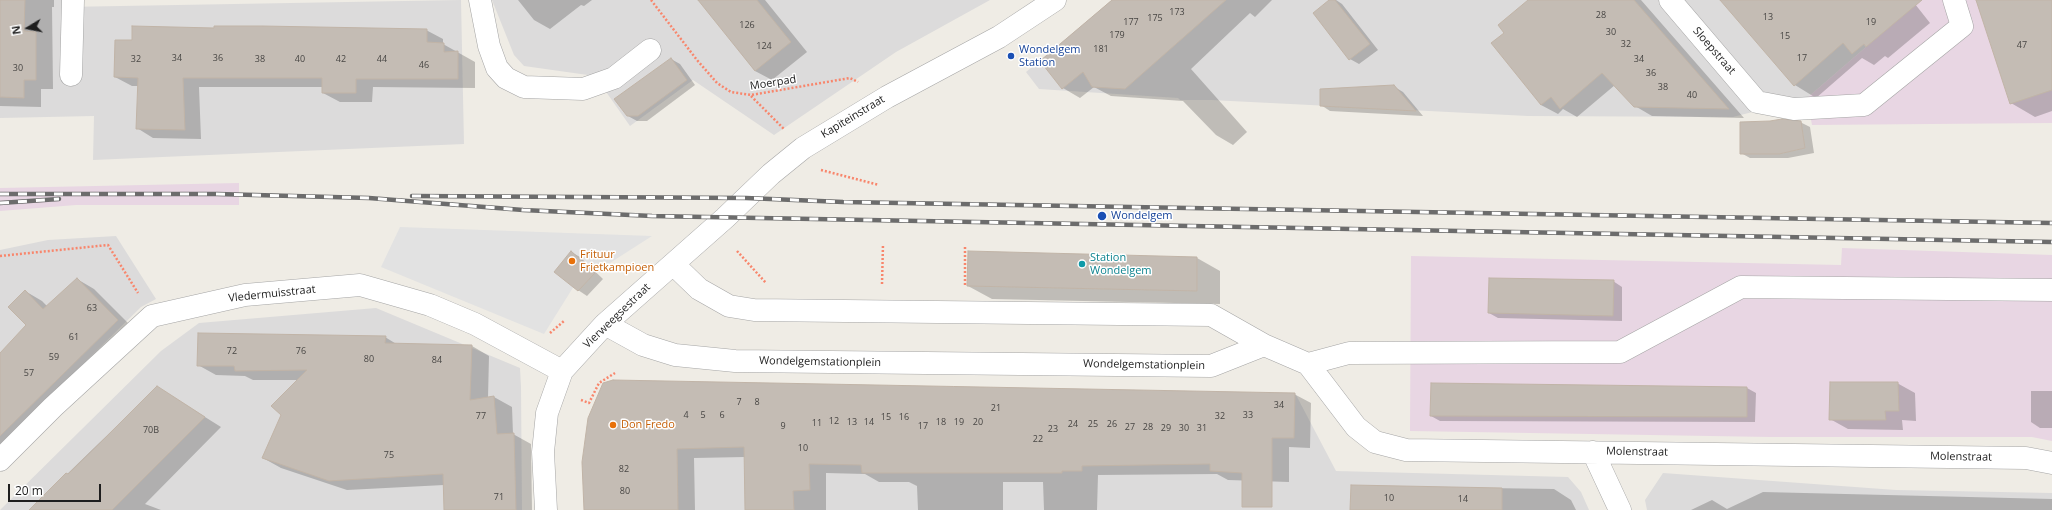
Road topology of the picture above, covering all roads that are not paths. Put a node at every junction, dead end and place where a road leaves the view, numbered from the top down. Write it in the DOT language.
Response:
graph roads {
  1 [pos="73,0"];
  2 [pos="480,0"];
  3 [pos="1055,0"];
  4 [pos="1670,0"];
  5 [pos="1954,0"];
  6 [pos="650,50"];
  7 [pos="72,75"];
  8 [pos="673,264"];
  9 [pos="2052,290"];
  10 [pos="605,324"];
  11 [pos="1264,345"];
  12 [pos="1308,364"];
  13 [pos="562,371"];
  14 [pos="1593,452"];
  15 [pos="0,460"];
  16 [pos="2052,463"];
  17 [pos="546,510"];
  18 [pos="1620,510"];
  1 -- 7 [label="street"];
  2 -- 6 [label="street"];
  3 -- 8 [label="street, Kapiteinstraat"];
  4 -- 5 [label="street, Sloepstraat"];
  8 -- 10 [label="street, Vierweegsestraat"];
  8 -- 11 [label="street"];
  9 -- 12 [label="street"];
  10 -- 11 [label="street, Wondelgemstationplein"];
  10 -- 13 [label="street, Vierweegsestraat"];
  11 -- 12 [label="street, Molenstraat"];
  12 -- 14 [label="street, Molenstraat"];
  13 -- 15 [label="street, Vledermuisstraat"];
  13 -- 17 [label="street, Vierweegsestraat"];
  14 -- 16 [label="street, Molenstraat"];
  14 -- 18 [label="street"];
}
